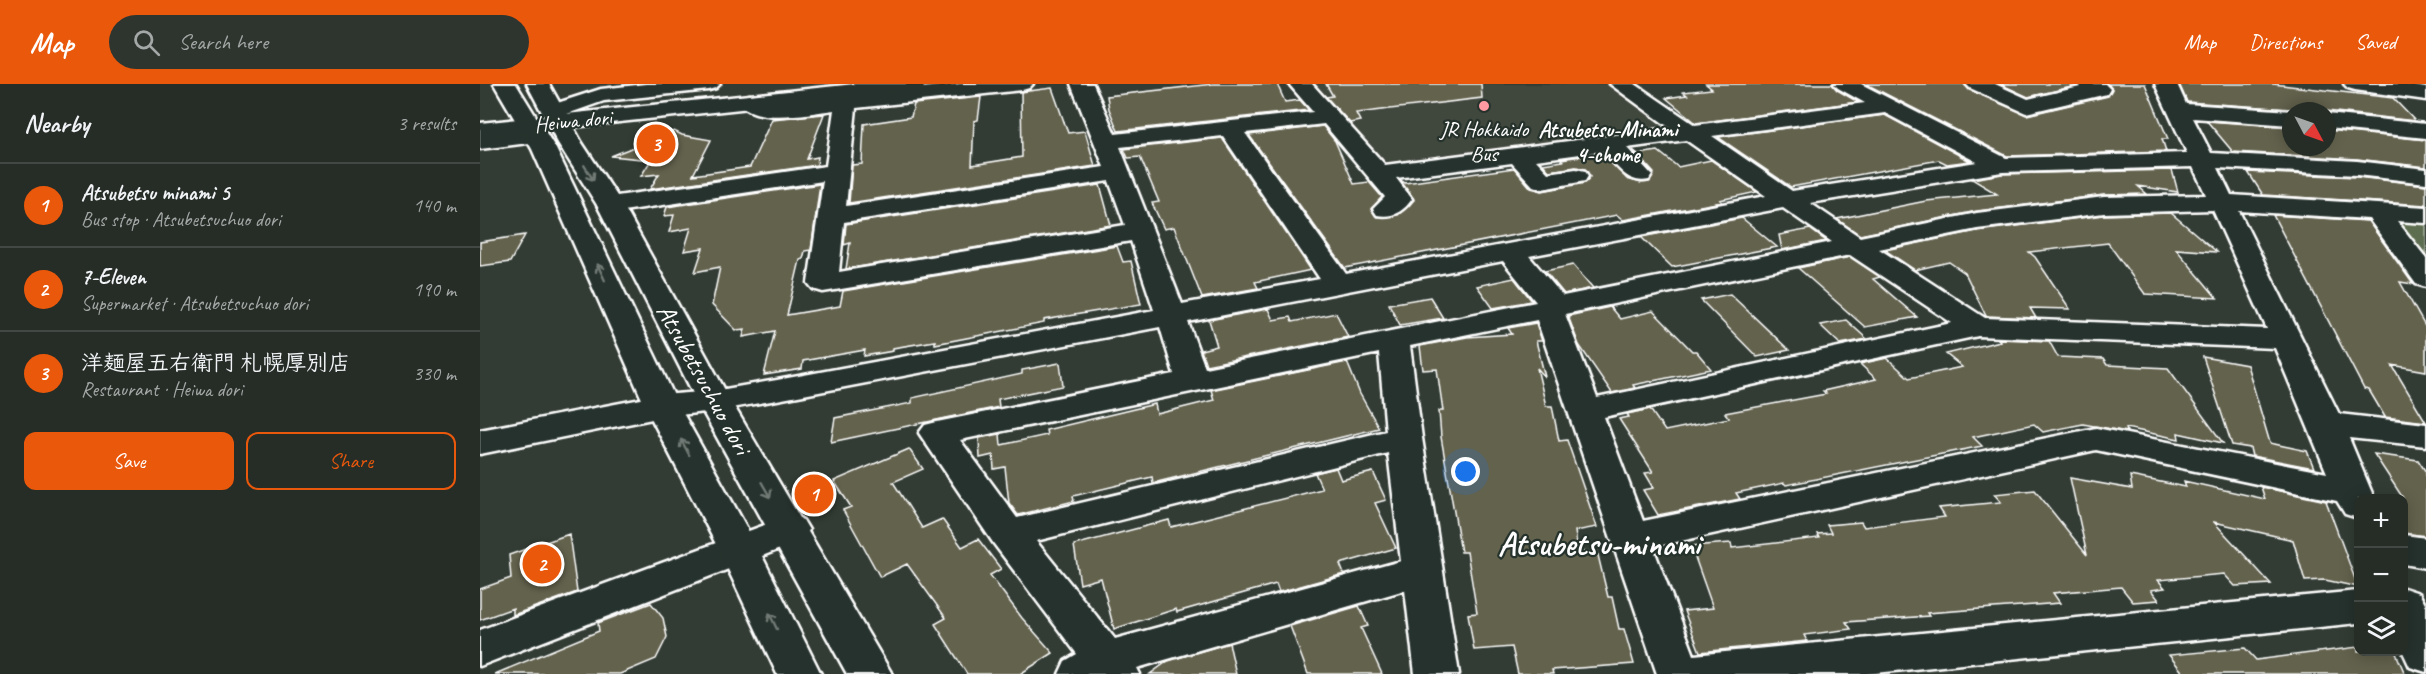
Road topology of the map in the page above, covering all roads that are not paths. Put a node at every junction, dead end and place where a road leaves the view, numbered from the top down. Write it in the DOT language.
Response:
graph roads {
  1 [pos="505,84"];
  2 [pos="538,84"];
  3 [pos="709,84"];
  4 [pos="819,84"];
  5 [pos="916,84"];
  6 [pos="1022,84"];
  7 [pos="1082,84"];
  8 [pos="1300,84"];
  9 [pos="1621,84"];
  10 [pos="1845,84"];
  11 [pos="1977,84"];
  12 [pos="2088,84"];
  13 [pos="2166,84"];
  14 [pos="2355,84"];
  15 [pos="2426,94"];
  16 [pos="750,102"];
  17 [pos="846,103"];
  18 [pos="1890,106"];
  19 [pos="2178,110"];
  20 [pos="1328,117"];
  21 [pos="2282,117"];
  22 [pos="480,119"];
  23 [pos="540,122"];
  24 [pos="2336,122"];
  25 [pos="1230,129"];
  26 [pos="480,130"];
  27 [pos="2426,131"];
  28 [pos="1691,133"];
  29 [pos="480,142"];
  30 [pos="1107,142"];
  31 [pos="1610,143"];
  32 [pos="1518,155"];
  33 [pos="2204,160"];
  34 [pos="2002,165"];
  35 [pos="836,172"];
  36 [pos="1118,172"];
  37 [pos="1379,173"];
  38 [pos="1640,174"];
  39 [pos="1576,176"];
  40 [pos="2426,176"];
  41 [pos="1789,200"];
  42 [pos="2222,202"];
  43 [pos="610,206"];
  44 [pos="1386,208"];
  45 [pos="2377,212"];
  46 [pos="2426,215"];
  47 [pos="830,216"];
  48 [pos="1140,231"];
  49 [pos="1855,246"];
  50 [pos="1509,251"];
  51 [pos="2426,278"];
  52 [pos="1338,283"];
  53 [pos="1552,308"];
  54 [pos="1172,315"];
  55 [pos="1978,327"];
  56 [pos="2287,339"];
  57 [pos="1394,341"];
  58 [pos="1193,382"];
  59 [pos="714,401"];
  60 [pos="662,406"];
  61 [pos="1584,411"];
  62 [pos="2326,424"];
  63 [pos="2426,435"];
  64 [pos="1404,438"];
  65 [pos="480,442"];
  66 [pos="2354,495"];
  67 [pos="2354,498"];
  68 [pos="789,530"];
  69 [pos="1008,534"];
  70 [pos="1629,538"];
  71 [pos="739,550"];
  72 [pos="2408,551"];
  73 [pos="2426,553"];
  74 [pos="1422,570"];
  75 [pos="2354,607"];
  76 [pos="2408,615"];
  77 [pos="480,648"];
  78 [pos="2426,654"];
  79 [pos="1102,669"];
  80 [pos="798,674"];
  81 [pos="870,674"];
  82 [pos="1437,674"];
  83 [pos="1678,674"];
  84 [pos="1688,674"];
  1 -- 23 [label="main road, Atsubetsuchuo dori"];
  2 -- 23 [label="main road, Atsubetsuchuo dori"];
  3 -- 23 [label="main road"];
  4 -- 23 [label="main road, Heiwa dori"];
  5 -- 16 [label="main road, Heiwa dori"];
  6 -- 17 [label="main road"];
  7 -- 30 [label="main road"];
  8 -- 20 [label="main road"];
  9 -- 28 [label="main road"];
  10 -- 18 [label="main road"];
  11 -- 12 [label="main road"];
  13 -- 19 [label="main road"];
  14 -- 15 [label="main road"];
  16 -- 17 [label="main road"];
  16 -- 23 [label="main road, Heiwa dori"];
  17 -- 35 [label="main road"];
  18 -- 28 [label="main road"];
  18 -- 34 [label="main road"];
  19 -- 21 [label="main road"];
  19 -- 33 [label="main road"];
  20 -- 25 [label="main road"];
  20 -- 37 [label="main road"];
  22 -- 23 [label="main road, Heiwa dori"];
  23 -- 26 [label="main road, Heiwa dori"];
  23 -- 29 [label="main road"];
  23 -- 43 [label="main road, Atsubetsuchuo dori, one-way"];
  60 -- 23 [label="main road, Atsubetsuchuo dori, one-way"];
  24 -- 27 [label="main road"];
  25 -- 30 [label="main road"];
  25 -- 52 [label="main road"];
  28 -- 31 [label="main road"];
  28 -- 41 [label="main road"];
  30 -- 36 [label="main road"];
  31 -- 32 [label="main road"];
  31 -- 38 [label="main road"];
  32 -- 37 [label="main road"];
  32 -- 39 [label="main road"];
  33 -- 34 [label="main road"];
  33 -- 40 [label="main road"];
  33 -- 42 [label="main road"];
  34 -- 41 [label="main road"];
  35 -- 43 [label="main road"];
  35 -- 47 [label="main road"];
  36 -- 47 [label="main road"];
  36 -- 48 [label="main road"];
  37 -- 44 [label="main road"];
  41 -- 49 [label="main road"];
  41 -- 50 [label="main road"];
  42 -- 45 [label="main road"];
  42 -- 49 [label="main road"];
  42 -- 56 [label="main road"];
  43 -- 59 [label="main road, Atsubetsuchuo dori"];
  45 -- 46 [label="main road"];
  45 -- 51 [label="main road"];
  47 -- 48 [label="main road"];
  48 -- 54 [label="main road"];
  49 -- 53 [label="main road"];
  49 -- 55 [label="main road"];
  50 -- 52 [label="main road"];
  50 -- 53 [label="main road"];
  52 -- 54 [label="main road"];
  53 -- 57 [label="main road"];
  53 -- 61 [label="main road"];
  54 -- 58 [label="main road"];
  54 -- 59 [label="main road"];
  55 -- 56 [label="main road"];
  55 -- 61 [label="main road"];
  56 -- 62 [label="main road"];
  57 -- 58 [label="main road"];
  57 -- 64 [label="main road"];
  58 -- 69 [label="main road"];
  59 -- 60 [label="main road"];
  59 -- 68 [label="main road, Atsubetsuchuo dori, one-way"];
  60 -- 65 [label="main road"];
  71 -- 60 [label="main road, Atsubetsuchuo dori, one-way"];
  61 -- 70 [label="main road"];
  62 -- 63 [label="main road"];
  62 -- 66 [label="main road"];
  64 -- 69 [label="main road"];
  64 -- 74 [label="main road"];
  67 -- 70 [label="main road"];
  68 -- 71 [label="main road"];
  68 -- 81 [label="main road, Atsubetsuchuo dori"];
  69 -- 79 [label="main road"];
  70 -- 83 [label="main road"];
  71 -- 77 [label="main road"];
  80 -- 71 [label="main road, Atsubetsuchuo dori, one-way"];
  72 -- 73 [label="main road"];
  74 -- 79 [label="main road"];
  74 -- 82 [label="main road"];
  75 -- 84 [label="main road"];
  76 -- 78 [label="main road"];
}
